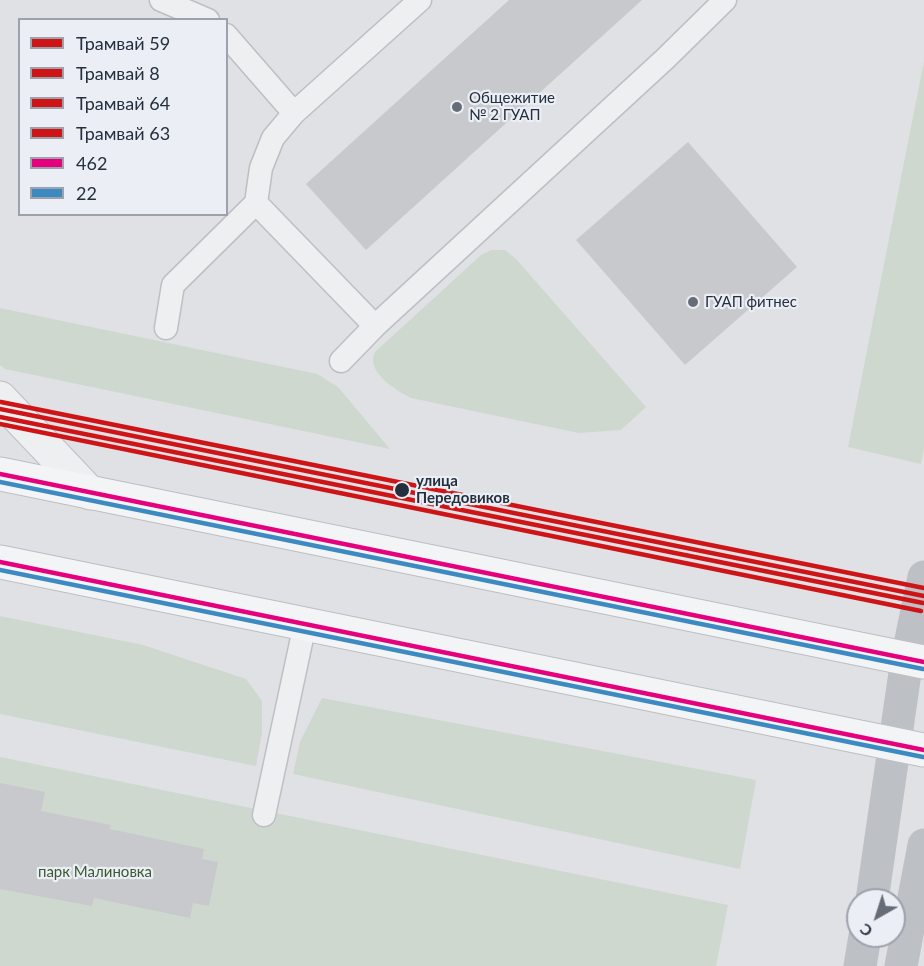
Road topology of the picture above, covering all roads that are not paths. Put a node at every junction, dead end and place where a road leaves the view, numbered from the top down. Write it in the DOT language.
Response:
graph roads {
  1 [pos="161,0"];
  2 [pos="420,0"];
  3 [pos="725,0"];
  4 [pos="203,18"];
  5 [pos="228,37"];
  6 [pos="294,113"];
  7 [pos="256,203"];
  8 [pos="375,326"];
  9 [pos="166,328"];
  10 [pos="340,361"];
  11 [pos="0,398"];
  12 [pos="0,474"];
  13 [pos="90,493"];
  14 [pos="0,562"];
  15 [pos="924,577"];
  16 [pos="304,624"];
  17 [pos="916,660"];
  18 [pos="910,747"];
  19 [pos="264,815"];
  20 [pos="924,845"];
  21 [pos="875,888"];
  22 [pos="863,948"];
  23 [pos="860,966"];
  24 [pos="901,966"];
  1 -- 4 [label="lane"];
  2 -- 6 [label="lane"];
  3 -- 8 [label="lane"];
  5 -- 6 [label="lane"];
  6 -- 7 [label="lane"];
  7 -- 8 [label="lane"];
  7 -- 9 [label="lane"];
  8 -- 10 [label="lane"];
  11 -- 13 [label="street"];
  12 -- 13 [label="main road"];
  13 -- 17 [label="main road"];
  14 -- 16 [label="main road"];
  15 -- 17 [label="main road"];
  16 -- 18 [label="main road"];
  16 -- 19 [label="lane"];
  17 -- 18 [label="main road"];
  18 -- 21 [label="main road"];
  20 -- 24 [label="main road"];
  22 -- 23 [label="main road"];
}
